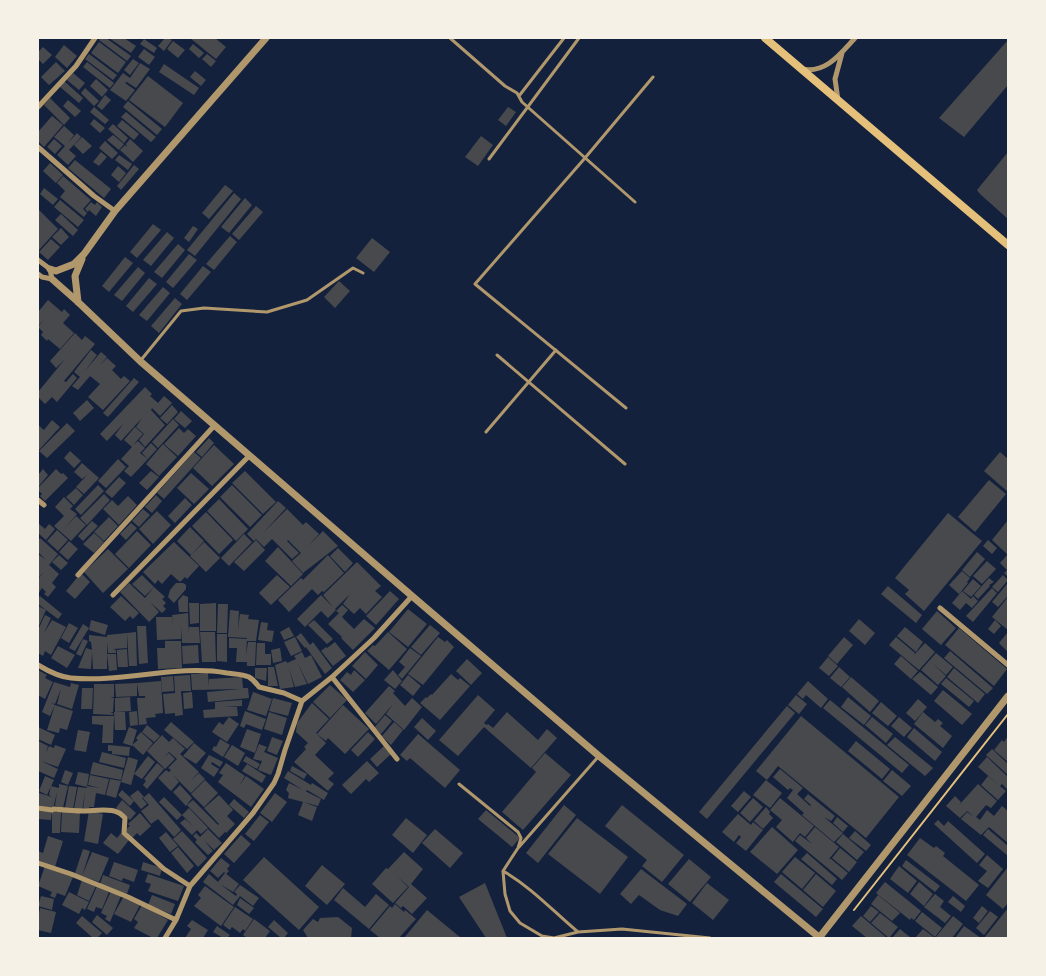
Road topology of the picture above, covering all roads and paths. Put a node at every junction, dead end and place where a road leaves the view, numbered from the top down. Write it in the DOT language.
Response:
graph roads {
  1 [pos="96,38"];
  2 [pos="266,38"];
  3 [pos="450,38"];
  4 [pos="564,38"];
  5 [pos="579,38"];
  6 [pos="765,38"];
  7 [pos="855,38"];
  8 [pos="842,52"];
  9 [pos="801,69"];
  10 [pos="654,77"];
  11 [pos="519,96"];
  12 [pos="838,100"];
  13 [pos="38,107"];
  14 [pos="528,107"];
  15 [pos="38,147"];
  16 [pos="585,158"];
  17 [pos="489,159"];
  18 [pos="635,202"];
  19 [pos="115,212"];
  20 [pos="1008,246"];
  21 [pos="84,254"];
  22 [pos="38,260"];
  23 [pos="50,269"];
  24 [pos="363,273"];
  25 [pos="38,275"];
  26 [pos="52,279"];
  27 [pos="78,302"];
  28 [pos="556,350"];
  29 [pos="496,355"];
  30 [pos="140,361"];
  31 [pos="528,383"];
  32 [pos="626,408"];
  33 [pos="214,426"];
  34 [pos="486,432"];
  35 [pos="249,456"];
  36 [pos="625,464"];
  37 [pos="38,500"];
  38 [pos="44,505"];
  39 [pos="78,574"];
  40 [pos="113,595"];
  41 [pos="412,596"];
  42 [pos="940,608"];
  43 [pos="38,665"];
  44 [pos="1008,665"];
  45 [pos="333,677"];
  46 [pos="1008,696"];
  47 [pos="302,701"];
  48 [pos="1008,714"];
  49 [pos="599,756"];
  50 [pos="397,759"];
  51 [pos="459,784"];
  52 [pos="38,808"];
  53 [pos="518,848"];
  54 [pos="38,863"];
  55 [pos="503,871"];
  56 [pos="190,886"];
  57 [pos="855,909"];
  58 [pos="176,920"];
  59 [pos="578,932"];
  60 [pos="676,934"];
  61 [pos="819,938"];
  62 [pos="165,939"];
  63 [pos="673,939"];
  64 [pos="710,939"];
  1 -- 13 [label="street"];
  2 -- 19 [label="street"];
  3 -- 11 [label="lane"];
  4 -- 11 [label="lane"];
  5 -- 14 [label="lane"];
  6 -- 9 [label="main road"];
  7 -- 8 [label="street"];
  8 -- 9 [label="street"];
  8 -- 12 [label="street"];
  9 -- 12 [label="main road"];
  10 -- 16 [label="lane"];
  11 -- 14 [label="lane"];
  12 -- 20 [label="main road"];
  14 -- 16 [label="lane"];
  14 -- 17 [label="lane"];
  15 -- 19 [label="street"];
  16 -- 18 [label="lane"];
  16 -- 28 [label="lane"];
  19 -- 21 [label="street"];
  21 -- 23 [label="street"];
  21 -- 27 [label="street"];
  22 -- 23 [label="street"];
  23 -- 26 [label="street"];
  24 -- 30 [label="lane"];
  25 -- 26 [label="street"];
  26 -- 27 [label="street"];
  27 -- 30 [label="street"];
  28 -- 31 [label="lane"];
  28 -- 32 [label="lane"];
  29 -- 31 [label="lane"];
  30 -- 33 [label="street"];
  31 -- 34 [label="lane"];
  31 -- 36 [label="lane"];
  33 -- 35 [label="street"];
  33 -- 39 [label="street"];
  35 -- 40 [label="street"];
  35 -- 41 [label="street"];
  37 -- 38 [label="street"];
  41 -- 45 [label="street"];
  41 -- 49 [label="street"];
  42 -- 44 [label="street"];
  43 -- 47 [label="street"];
  45 -- 47 [label="street"];
  45 -- 50 [label="street"];
  46 -- 61 [label="street"];
  47 -- 56 [label="street"];
  48 -- 57 [label="path"];
  49 -- 53 [label="lane"];
  49 -- 61 [label="street"];
  51 -- 53 [label="lane"];
  52 -- 56 [label="street"];
  53 -- 55 [label="lane"];
  54 -- 58 [label="street"];
  55 -- 59 [label="lane"];
  55 -- 59 [label="lane"];
  56 -- 58 [label="street"];
  58 -- 62 [label="street"];
  59 -- 60 [label="lane"];
  60 -- 63 [label="lane"];
  60 -- 64 [label="lane"];
}
